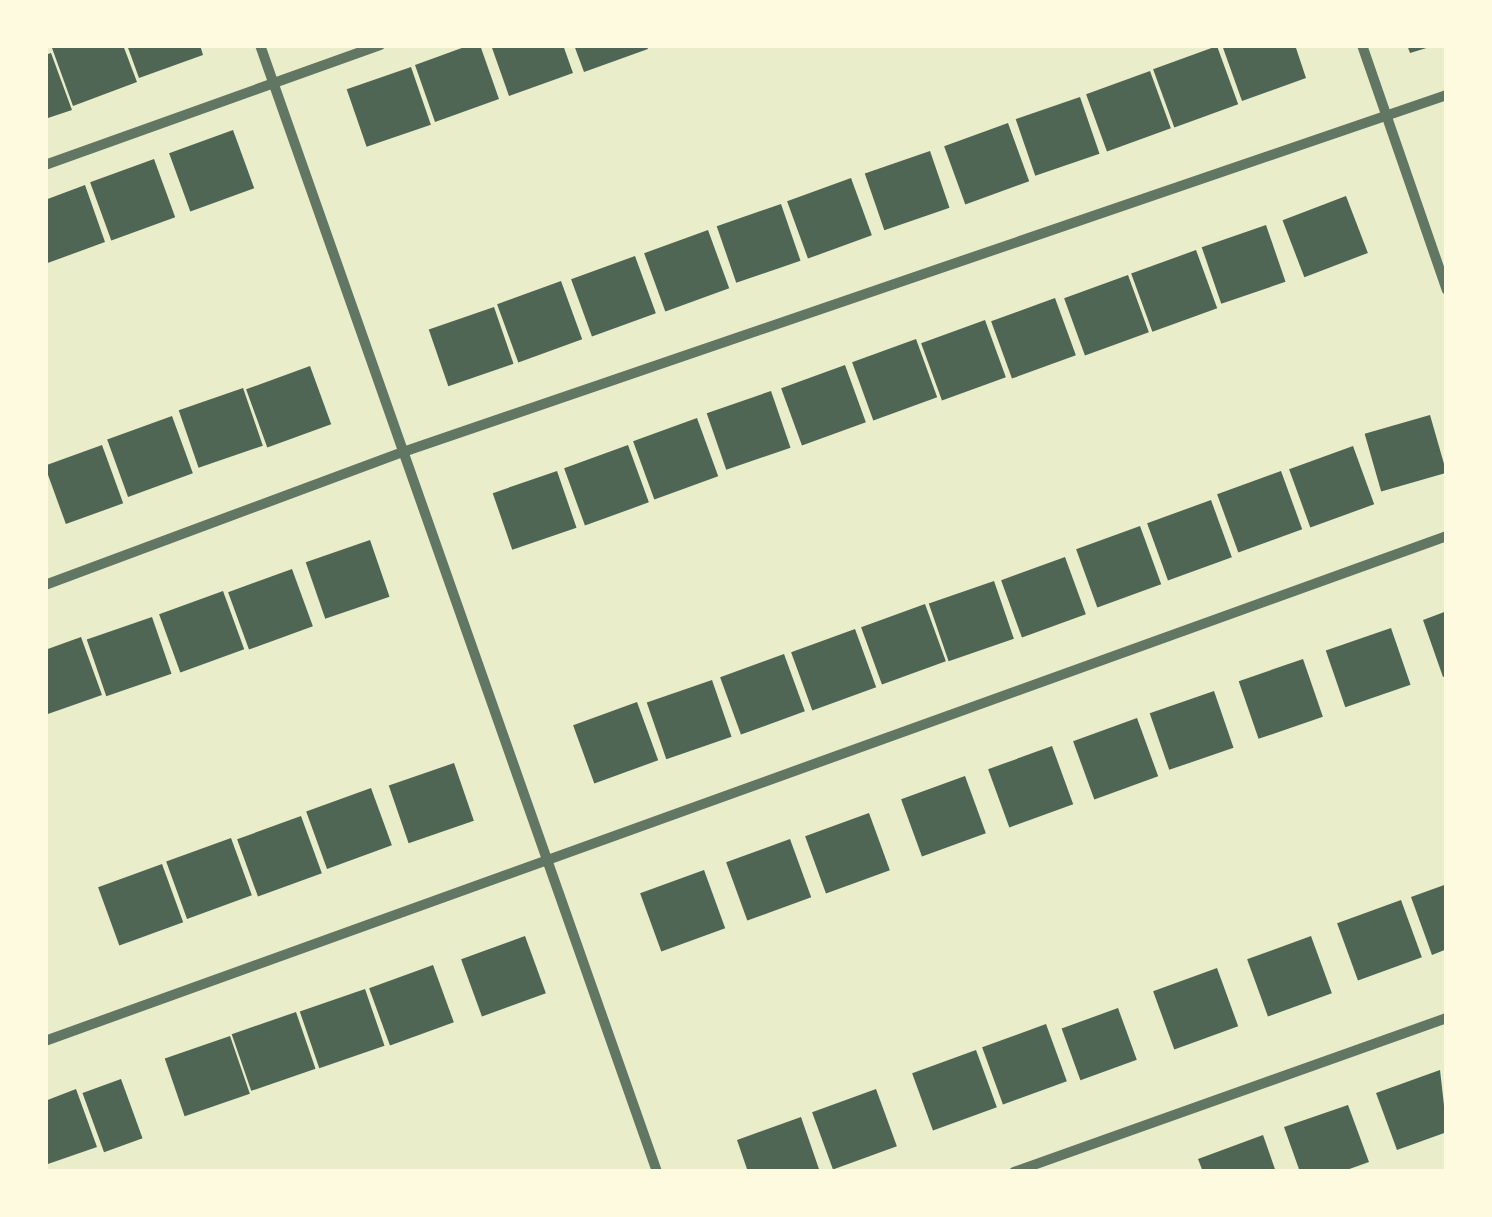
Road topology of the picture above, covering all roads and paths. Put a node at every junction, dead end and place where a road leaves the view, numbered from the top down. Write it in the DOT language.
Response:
graph roads {
  1 [pos="260,45"];
  2 [pos="380,45"];
  3 [pos="1362,45"];
  4 [pos="273,83"];
  5 [pos="1447,95"];
  6 [pos="1388,116"];
  7 [pos="45,164"];
  8 [pos="1447,290"];
  9 [pos="403,452"];
  10 [pos="1447,536"];
  11 [pos="45,585"];
  12 [pos="547,859"];
  13 [pos="1447,1018"];
  14 [pos="45,1042"];
  15 [pos="657,1172"];
  16 [pos="1014,1172"];
  1 -- 4 [label="street"];
  2 -- 4 [label="street"];
  3 -- 6 [label="street"];
  4 -- 7 [label="street"];
  4 -- 9 [label="street"];
  5 -- 6 [label="street"];
  6 -- 8 [label="street"];
  6 -- 9 [label="street"];
  9 -- 11 [label="street"];
  9 -- 12 [label="street"];
  10 -- 12 [label="street"];
  12 -- 14 [label="street"];
  12 -- 15 [label="street"];
  13 -- 16 [label="street"];
}
